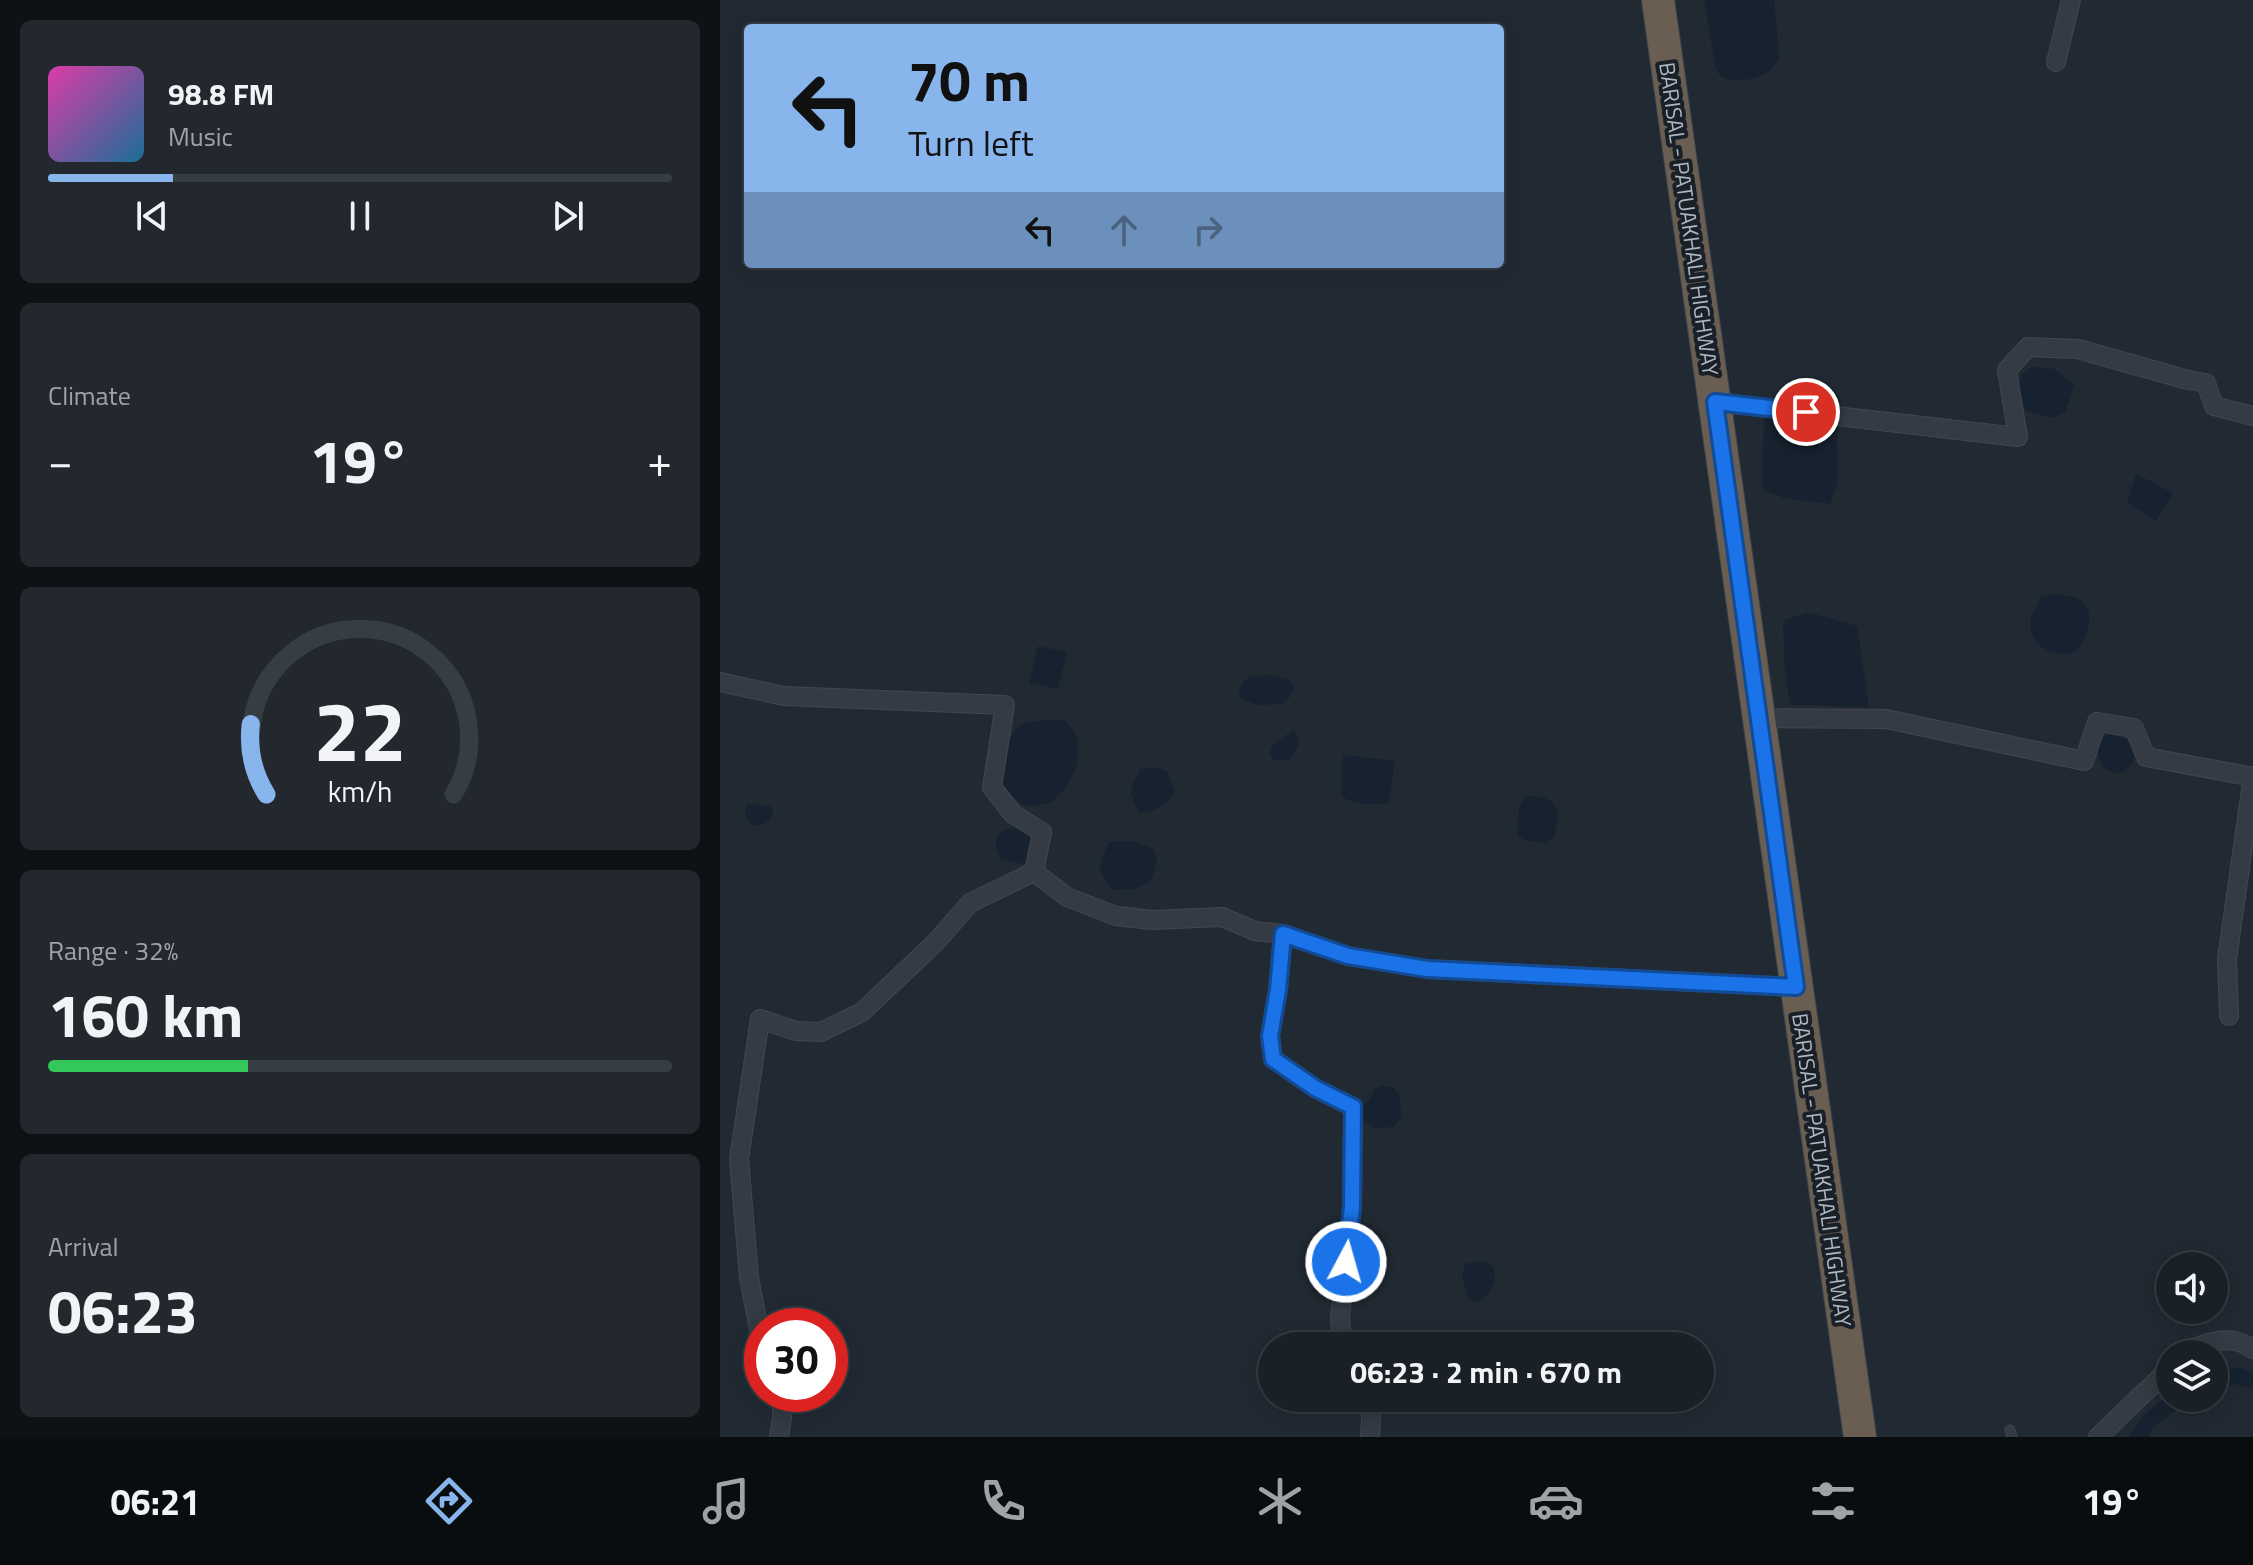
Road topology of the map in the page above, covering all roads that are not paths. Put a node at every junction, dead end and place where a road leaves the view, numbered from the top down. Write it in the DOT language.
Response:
graph roads {
  1 [pos="1658,0"];
  2 [pos="2071,0"];
  3 [pos="2056,62"];
  4 [pos="1715,402"];
  5 [pos="2253,416"];
  6 [pos="720,682"];
  7 [pos="1759,718"];
  8 [pos="2253,776"];
  9 [pos="1034,872"];
  10 [pos="1283,934"];
  11 [pos="1796,987"];
  12 [pos="2229,1016"];
  13 [pos="755,1308"];
  14 [pos="1341,1332"];
  15 [pos="2228,1341"];
  16 [pos="2253,1349"];
  17 [pos="2156,1381"];
  18 [pos="782,1412"];
  19 [pos="1371,1412"];
  20 [pos="779,1437"];
  21 [pos="1370,1437"];
  22 [pos="1860,1437"];
  23 [pos="2098,1437"];
  1 -- 4 [label="highway, BARISAL - PATUAKHALI HIGHWAY"];
  2 -- 3 [label="street"];
  4 -- 5 [label="street"];
  4 -- 7 [label="highway, BARISAL - PATUAKHALI HIGHWAY"];
  6 -- 9 [label="street"];
  7 -- 8 [label="street"];
  7 -- 11 [label="highway, BARISAL - PATUAKHALI HIGHWAY"];
  8 -- 12 [label="street"];
  9 -- 10 [label="street"];
  9 -- 13 [label="street"];
  10 -- 11 [label="street"];
  10 -- 14 [label="street"];
  11 -- 22 [label="highway, BARISAL - PATUAKHALI HIGHWAY"];
  15 -- 16 [label="street"];
  17 -- 23 [label="street"];
  18 -- 20 [label="street"];
  19 -- 21 [label="street"];
}
